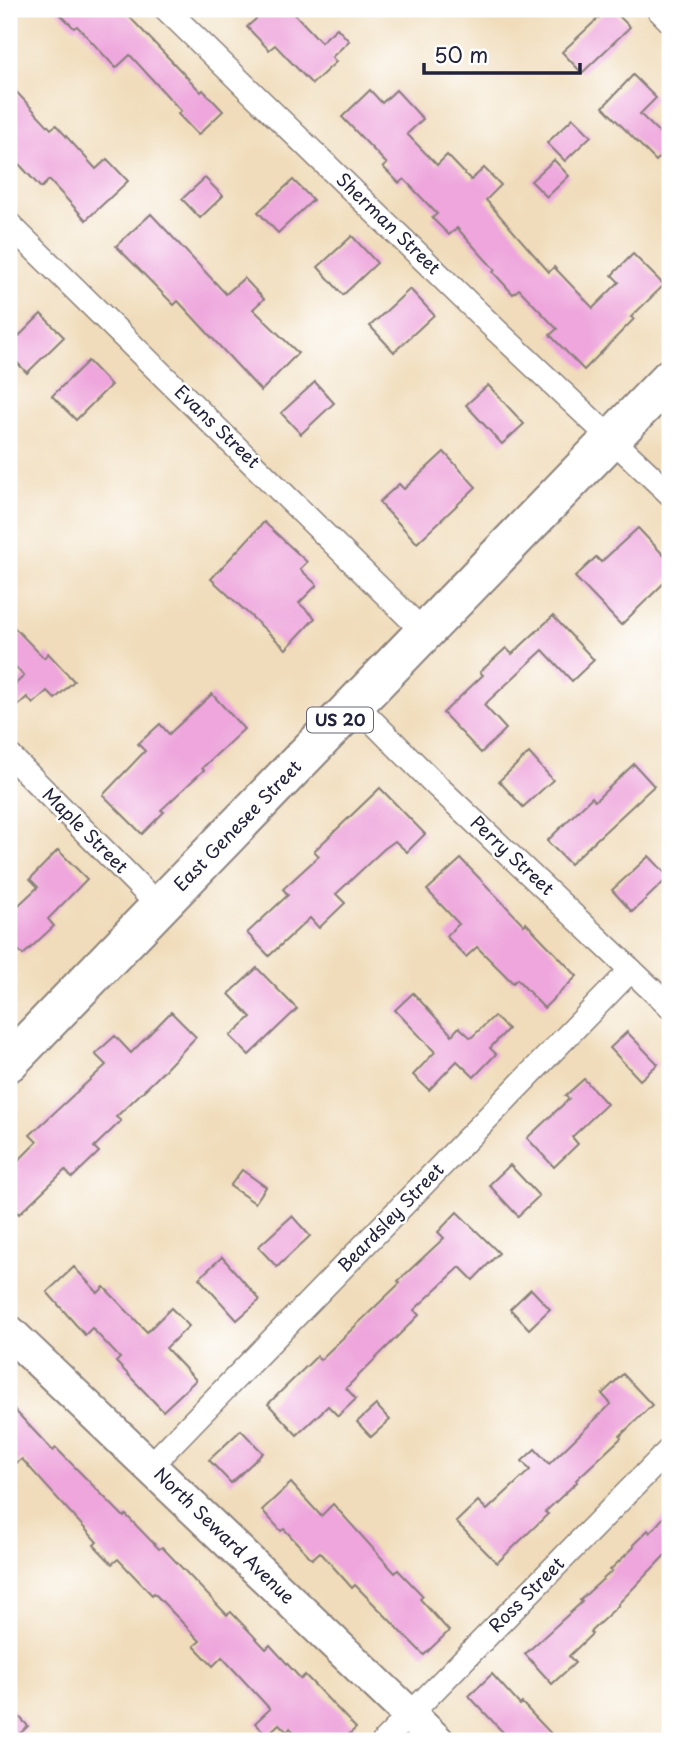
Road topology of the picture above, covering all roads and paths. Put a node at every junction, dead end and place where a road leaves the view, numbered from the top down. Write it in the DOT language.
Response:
graph roads {
  1 [pos="166,9"];
  2 [pos="658,9"];
  3 [pos="670,21"];
  4 [pos="9,224"];
  5 [pos="670,378"];
  6 [pos="612,438"];
  7 [pos="670,494"];
  8 [pos="424,632"];
  9 [pos="355,704"];
  10 [pos="9,755"];
  11 [pos="160,907"];
  12 [pos="631,970"];
  13 [pos="670,1007"];
  14 [pos="9,1062"];
  15 [pos="9,1332"];
  16 [pos="670,1449"];
  17 [pos="150,1466"];
  18 [pos="410,1715"];
  19 [pos="384,1741"];
  20 [pos="437,1741"];
  1 -- 6 [label="street, Sherman Street"];
  2 -- 3 [label="street"];
  4 -- 8 [label="street, Evans Street"];
  5 -- 6 [label="highway, East Genesee Street / US 20"];
  6 -- 7 [label="street, Sherman Street"];
  6 -- 8 [label="highway, East Genesee Street / US 20"];
  8 -- 9 [label="highway, East Genesee Street / US 20"];
  9 -- 11 [label="highway, East Genesee Street / US 20"];
  9 -- 12 [label="street, Perry Street"];
  10 -- 11 [label="street, Maple Street"];
  11 -- 14 [label="highway, East Genesee Street / US 20"];
  12 -- 13 [label="street, Perry Street"];
  12 -- 17 [label="street, Beardsley Street"];
  15 -- 17 [label="street, North Seward Avenue"];
  16 -- 18 [label="street, Ross Street"];
  17 -- 18 [label="street, North Seward Avenue"];
  18 -- 19 [label="street, Ross Street"];
  18 -- 20 [label="street, North Seward Avenue"];
}
